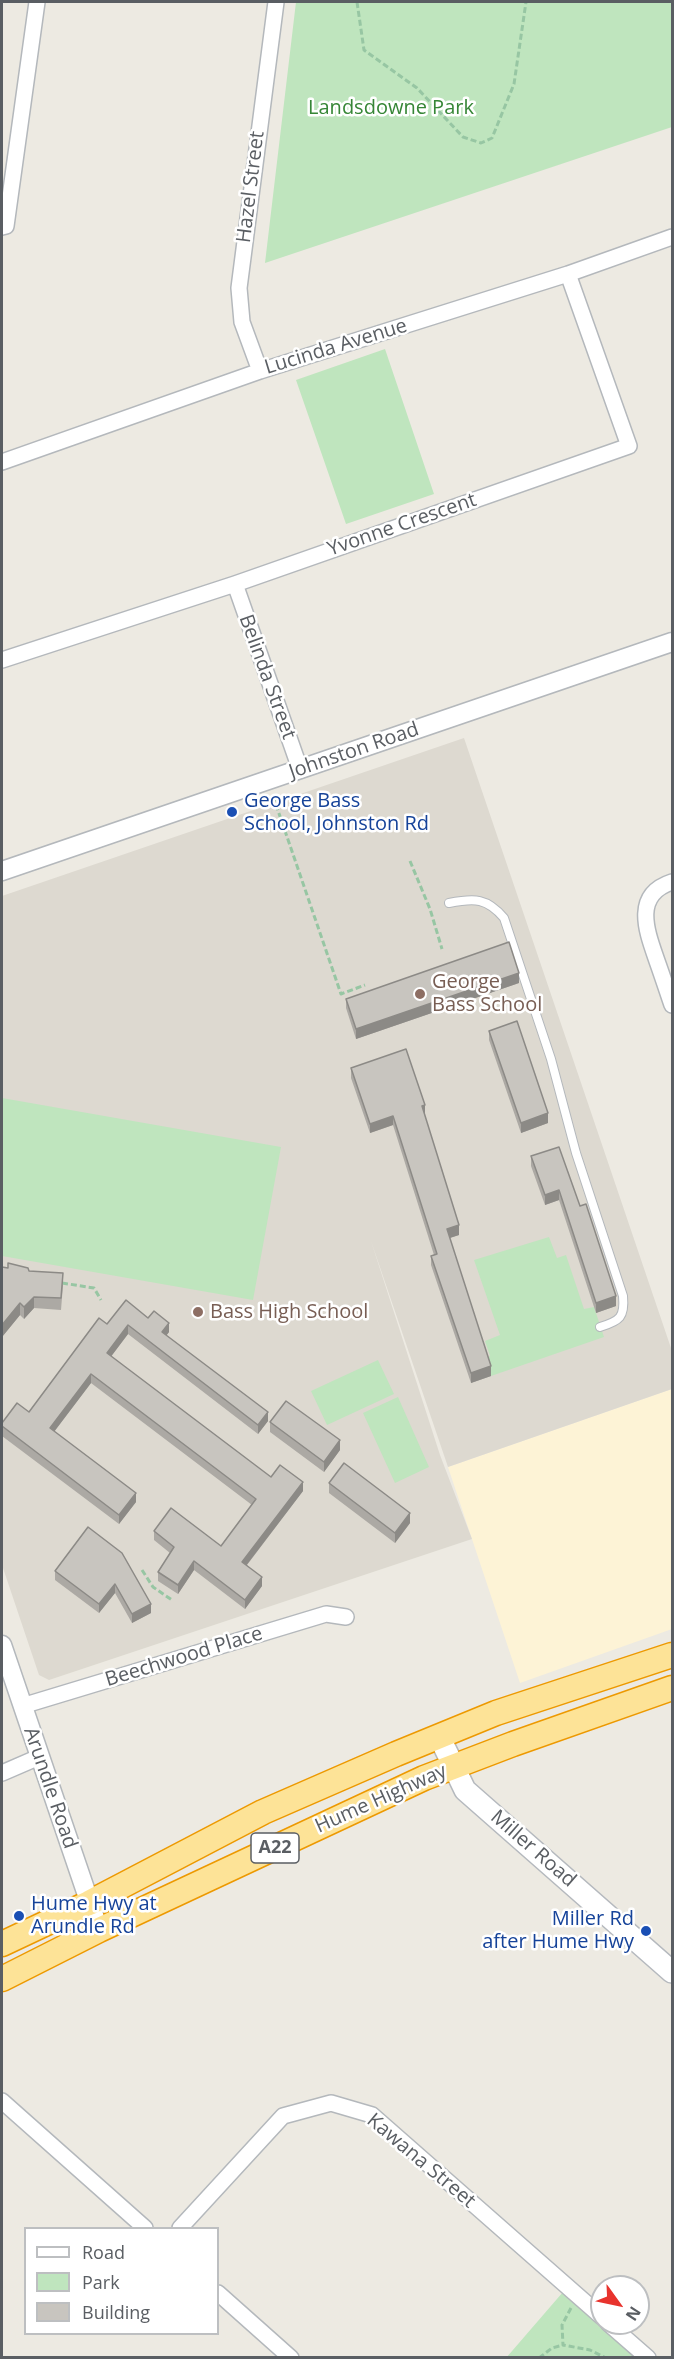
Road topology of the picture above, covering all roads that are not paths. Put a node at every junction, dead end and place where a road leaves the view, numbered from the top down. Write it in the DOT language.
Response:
graph roads {
  1 [pos="37,2"];
  2 [pos="276,2"];
  3 [pos="2,227"];
  4 [pos="672,237"];
  5 [pos="568,274"];
  6 [pos="260,371"];
  7 [pos="2,462"];
  8 [pos="235,584"];
  9 [pos="672,642"];
  10 [pos="2,660"];
  11 [pos="300,769"];
  12 [pos="2,871"];
  13 [pos="672,882"];
  14 [pos="449,903"];
  15 [pos="672,1005"];
  16 [pos="600,1327"];
  17 [pos="346,1617"];
  18 [pos="2,1644"];
  19 [pos="672,1655"];
  20 [pos="672,1688"];
  21 [pos="22,1706"];
  22 [pos="439,1736"];
  23 [pos="39,1757"];
  24 [pos="452,1767"];
  25 [pos="2,1773"];
  26 [pos="88,1903"];
  27 [pos="99,1930"];
  28 [pos="2,1944"];
  29 [pos="672,1972"];
  30 [pos="2,1979"];
  31 [pos="2,2101"];
  32 [pos="143,2227"];
  33 [pos="182,2227"];
  34 [pos="219,2294"];
  35 [pos="590,2306"];
  36 [pos="622,2335"];
  37 [pos="291,2358"];
  38 [pos="648,2358"];
  1 -- 3 [label="street"];
  2 -- 6 [label="street, Hazel Street"];
  4 -- 5 [label="street, Lucinda Avenue"];
  5 -- 6 [label="street, Lucinda Avenue"];
  5 -- 8 [label="street, Yvonne Crescent"];
  6 -- 7 [label="street, Lucinda Avenue"];
  8 -- 10 [label="street, Yvonne Crescent"];
  8 -- 11 [label="street, Belinda Street"];
  9 -- 11 [label="street, Johnston Road"];
  11 -- 12 [label="street, Johnston Road"];
  13 -- 15 [label="street"];
  14 -- 16 [label="lane"];
  17 -- 21 [label="street, Beechwood Place"];
  18 -- 21 [label="street, Arundle Road"];
  19 -- 22 [label="highway, Hume Highway / A22"];
  20 -- 24 [label="highway, Hume Highway / A22"];
  21 -- 23 [label="street, Arundle Road"];
  22 -- 24 [label="main road, Miller Road"];
  22 -- 26 [label="highway, Hume Highway / A22"];
  23 -- 25 [label="street"];
  23 -- 26 [label="street, Arundle Road"];
  24 -- 27 [label="highway, Hume Highway / A22"];
  24 -- 29 [label="main road, Miller Road"];
  26 -- 27 [label="street, Arundle Road"];
  26 -- 28 [label="highway, Hume Highway / A22"];
  27 -- 30 [label="highway, Hume Highway / A22"];
  31 -- 32 [label="street"];
  33 -- 35 [label="street, Kawana Street"];
  34 -- 37 [label="street"];
  36 -- 38 [label="street"];
}
